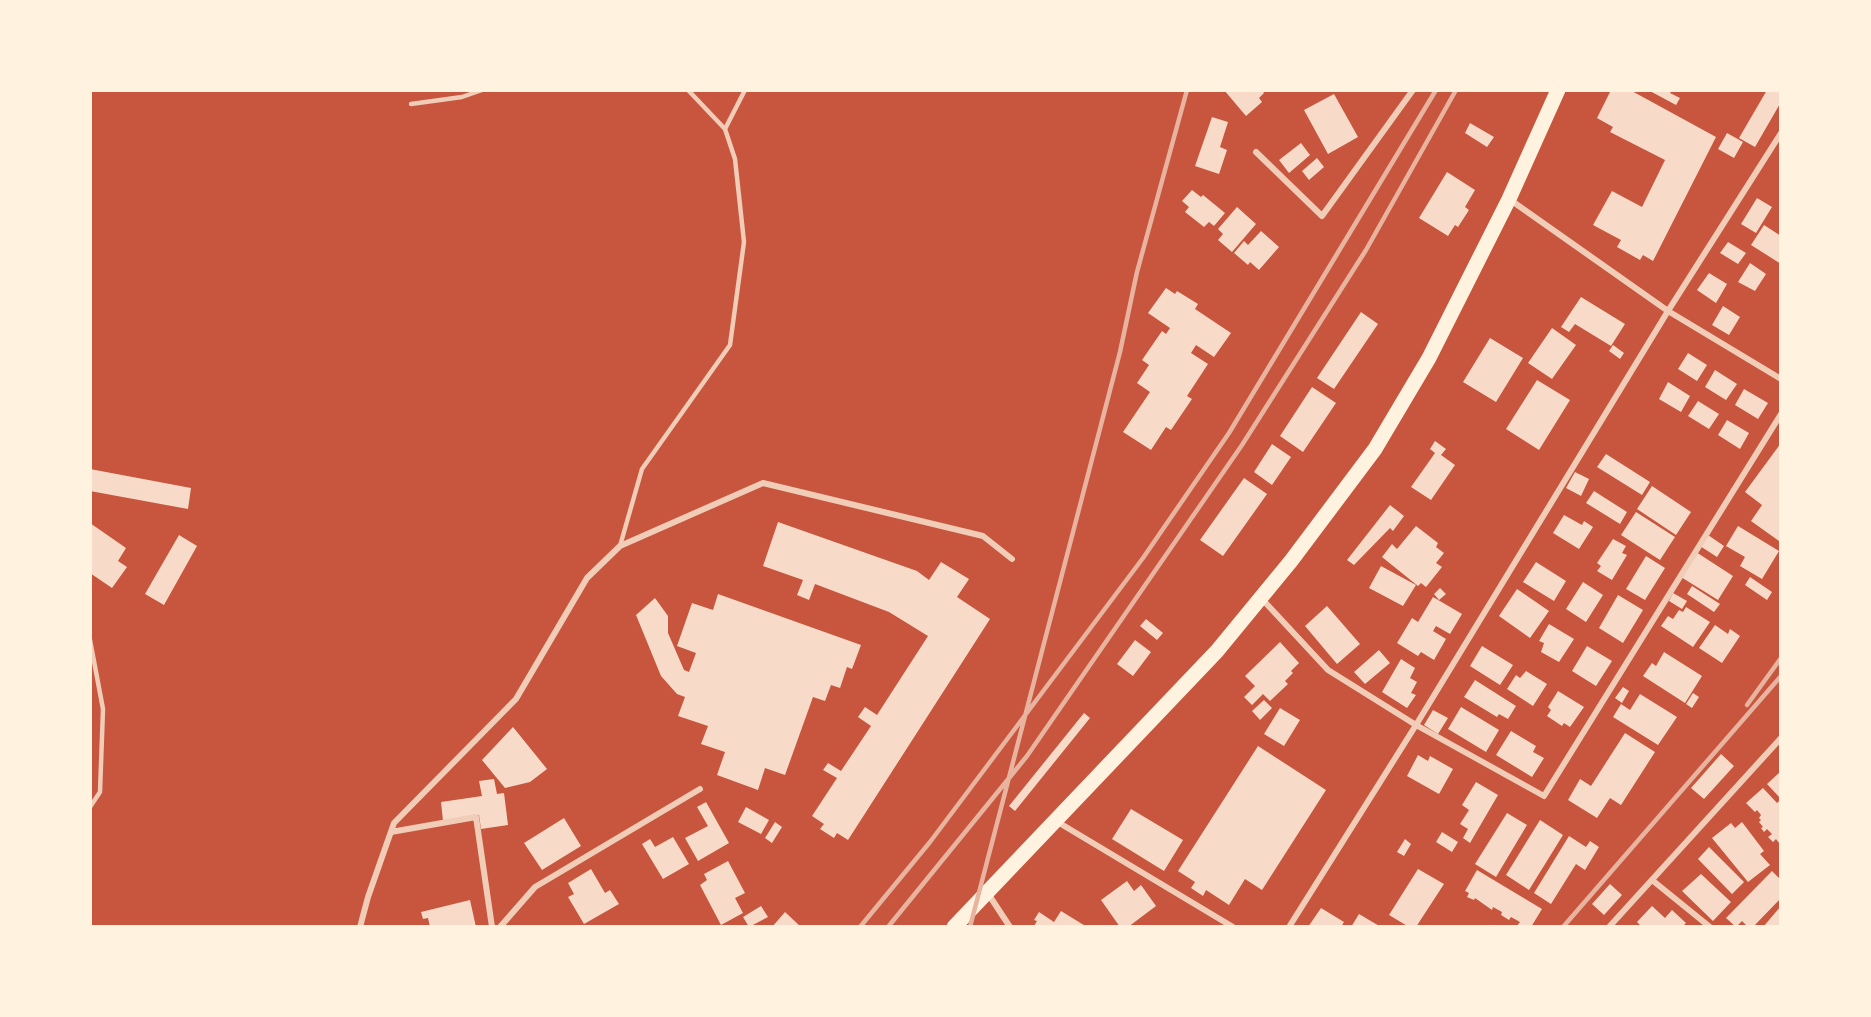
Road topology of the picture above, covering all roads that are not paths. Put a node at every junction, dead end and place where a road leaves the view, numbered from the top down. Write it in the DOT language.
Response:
graph roads {
  1 [pos="482,90"];
  2 [pos="688,90"];
  3 [pos="745,90"];
  4 [pos="1413,90"];
  5 [pos="1558,90"];
  6 [pos="411,104"];
  7 [pos="725,129"];
  8 [pos="1781,133"];
  9 [pos="1256,152"];
  10 [pos="1509,199"];
  11 [pos="1668,311"];
  12 [pos="1781,379"];
  13 [pos="1781,414"];
  14 [pos="620,546"];
  15 [pos="1012,559"];
  16 [pos="1262,598"];
  17 [pos="90,640"];
  18 [pos="1416,725"];
  19 [pos="1781,738"];
  20 [pos="700,789"];
  21 [pos="90,807"];
  22 [pos="1055,820"];
  23 [pos="391,832"];
  24 [pos="1652,880"];
  25 [pos="986,892"];
  26 [pos="360,927"];
  27 [pos="492,927"];
  28 [pos="500,927"];
  29 [pos="954,927"];
  30 [pos="1010,927"];
  31 [pos="1233,927"];
  32 [pos="1289,927"];
  33 [pos="1609,927"];
  34 [pos="1710,927"];
  1 -- 6 [label="lane"];
  2 -- 7 [label="lane"];
  3 -- 7 [label="lane"];
  4 -- 9 [label="street"];
  5 -- 10 [label="highway"];
  7 -- 14 [label="lane"];
  8 -- 11 [label="street"];
  10 -- 11 [label="street"];
  10 -- 16 [label="highway"];
  11 -- 12 [label="street"];
  11 -- 18 [label="street"];
  13 -- 18 [label="street"];
  14 -- 15 [label="street"];
  14 -- 23 [label="street"];
  16 -- 18 [label="street"];
  16 -- 22 [label="highway"];
  17 -- 21 [label="lane"];
  18 -- 32 [label="street"];
  19 -- 24 [label="street"];
  20 -- 28 [label="street"];
  22 -- 25 [label="highway"];
  22 -- 31 [label="street"];
  23 -- 26 [label="street"];
  23 -- 27 [label="street"];
  24 -- 33 [label="street"];
  24 -- 34 [label="street"];
  25 -- 29 [label="highway"];
  25 -- 30 [label="street"];
}
